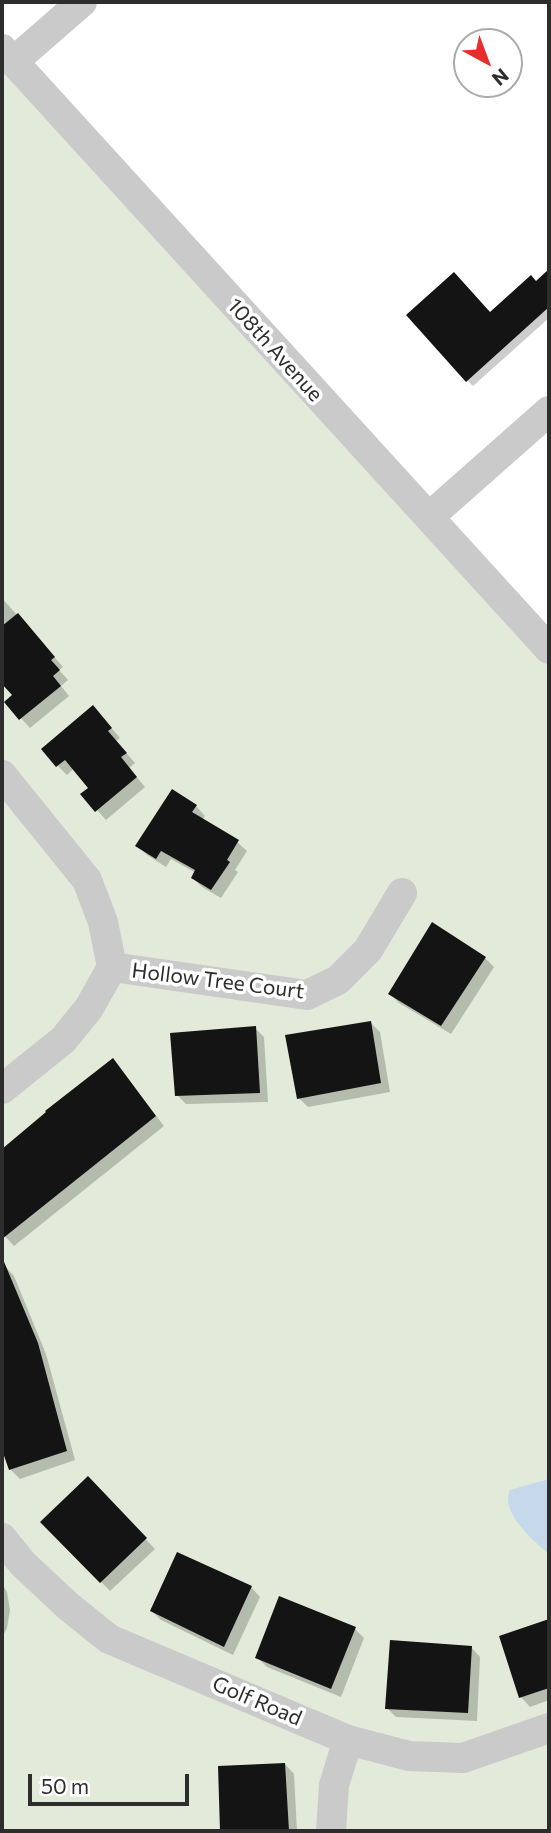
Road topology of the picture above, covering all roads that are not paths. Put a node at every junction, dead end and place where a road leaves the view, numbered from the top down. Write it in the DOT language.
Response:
graph roads {
  1 [pos="82,2"];
  2 [pos="7,55"];
  3 [pos="549,411"];
  4 [pos="429,517"];
  5 [pos="549,649"];
  6 [pos="2,775"];
  7 [pos="402,893"];
  8 [pos="112,967"];
  9 [pos="2,1089"];
  10 [pos="2,1538"];
  11 [pos="549,1728"];
  12 [pos="348,1740"];
  13 [pos="331,1831"];
  1 -- 2 [label="street"];
  2 -- 4 [label="street, 108th Avenue"];
  3 -- 4 [label="street"];
  4 -- 5 [label="street, 108th Avenue"];
  6 -- 8 [label="street"];
  7 -- 8 [label="street, Hollow Tree Court"];
  8 -- 9 [label="street"];
  10 -- 12 [label="street, Golf Road"];
  11 -- 12 [label="street, Golf Road"];
  12 -- 13 [label="street"];
}
